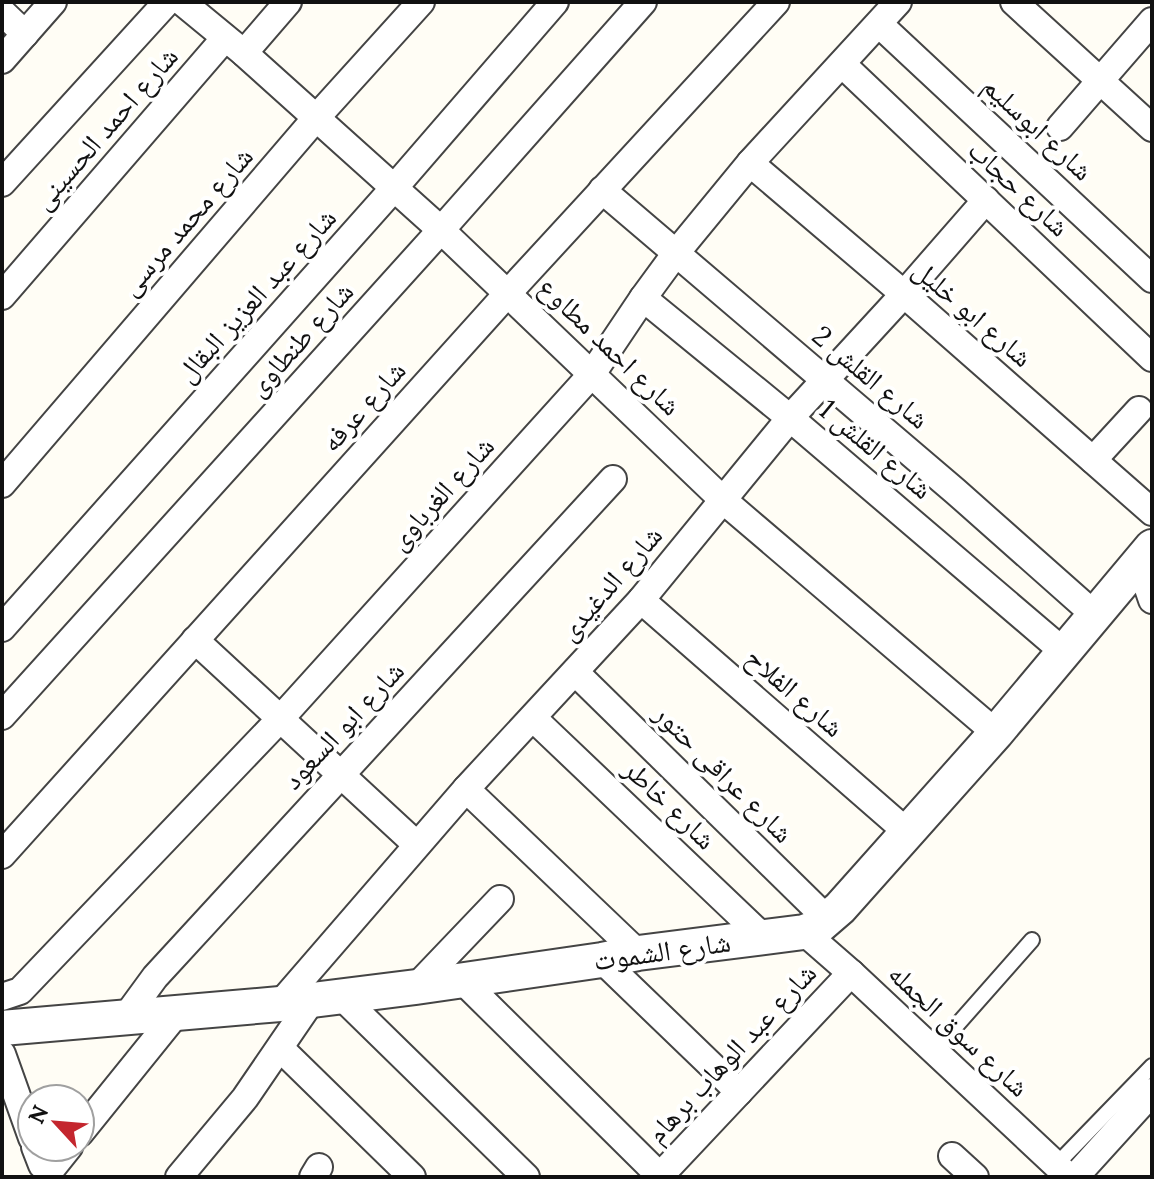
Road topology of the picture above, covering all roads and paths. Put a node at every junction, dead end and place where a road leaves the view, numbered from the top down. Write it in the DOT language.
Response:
graph roads {
  1 [pos="53,2"];
  2 [pos="167,2"];
  3 [pos="182,2"];
  4 [pos="288,2"];
  5 [pos="421,2"];
  6 [pos="555,2"];
  7 [pos="643,2"];
  8 [pos="776,2"];
  9 [pos="898,2"];
  10 [pos="1014,2"];
  11 [pos="2,12"];
  12 [pos="1152,21"];
  13 [pos="879,24"];
  14 [pos="25,34"];
  15 [pos="234,46"];
  16 [pos="2,60"];
  17 [pos="842,64"];
  18 [pos="1101,81"];
  19 [pos="316,118"];
  20 [pos="1060,127"];
  21 [pos="1152,128"];
  22 [pos="750,163"];
  23 [pos="2,183"];
  24 [pos="394,188"];
  25 [pos="602,190"];
  26 [pos="986,200"];
  27 [pos="441,230"];
  28 [pos="676,253"];
  29 [pos="1152,279"];
  30 [pos="508,293"];
  31 [pos="904,294"];
  32 [pos="2,296"];
  33 [pos="643,298"];
  34 [pos="1152,358"];
  35 [pos="592,374"];
  36 [pos="824,380"];
  37 [pos="1139,410"];
  38 [pos="790,418"];
  39 [pos="1093,460"];
  40 [pos="613,479"];
  41 [pos="2,484"];
  42 [pos="723,500"];
  43 [pos="1152,512"];
  44 [pos="1146,554"];
  45 [pos="641,600"];
  46 [pos="1152,600"];
  47 [pos="1096,616"];
  48 [pos="2,628"];
  49 [pos="195,640"];
  50 [pos="1064,652"];
  51 [pos="575,672"];
  52 [pos="2,716"];
  53 [pos="281,718"];
  54 [pos="533,718"];
  55 [pos="996,733"];
  56 [pos="342,774"];
  57 [pos="466,789"];
  58 [pos="907,832"];
  59 [pos="417,845"];
  60 [pos="2,855"];
  61 [pos="500,899"];
  62 [pos="816,926"];
  63 [pos="763,937"];
  64 [pos="1032,940"];
  65 [pos="638,953"];
  66 [pos="602,960"];
  67 [pos="851,973"];
  68 [pos="462,980"];
  69 [pos="416,987"];
  70 [pos="2,997"];
  71 [pos="311,1000"];
  72 [pos="176,1014"];
  73 [pos="125,1018"];
  74 [pos="2,1028"];
  75 [pos="280,1048"];
  76 [pos="934,1051"];
  77 [pos="2,1054"];
  78 [pos="1152,1066"];
  79 [pos="739,1092"];
  80 [pos="1152,1092"];
  81 [pos="16,1093"];
  82 [pos="96,1113"];
  83 [pos="952,1156"];
  84 [pos="1067,1173"];
  85 [pos="659,1176"];
  86 [pos="179,1177"];
  87 [pos="412,1177"];
  88 [pos="526,1177"];
  89 [pos="975,1177"];
  1 -- 14 [label="street"];
  2 -- 23 [label="street"];
  3 -- 15 [label="street, شارع احمد مطاوع"];
  4 -- 15 [label="street, شارع احمد الحسينى"];
  5 -- 19 [label="street, شارع محمد مرسى"];
  6 -- 24 [label="street, شارع عبد العزيز البقال"];
  7 -- 27 [label="street, شارع طنطاوى"];
  8 -- 25 [label="street, شارع عرفه"];
  9 -- 13 [label="street, شارع الغرباوى"];
  10 -- 18 [label="street"];
  11 -- 14 [label="street"];
  12 -- 18 [label="street"];
  13 -- 17 [label="street, شارع الغرباوى"];
  13 -- 29 [label="street, شارع ابوسليم"];
  14 -- 16 [label="street"];
  15 -- 19 [label="street, شارع احمد مطاوع"];
  15 -- 32 [label="street, شارع احمد الحسينى"];
  17 -- 22 [label="street, شارع الغرباوى"];
  17 -- 26 [label="street, شارع حجاب"];
  18 -- 20 [label="street"];
  18 -- 21 [label="street"];
  19 -- 24 [label="street, شارع احمد مطاوع"];
  19 -- 41 [label="street, شارع محمد مرسى"];
  22 -- 28 [label="street, شارع الغرباوى"];
  22 -- 31 [label="street, شارع ابو خليل"];
  24 -- 27 [label="street, شارع احمد مطاوع"];
  24 -- 48 [label="street, شارع عبد العزيز البقال"];
  25 -- 28 [label="street, شارع القلش 2"];
  25 -- 30 [label="street, شارع عرفه"];
  26 -- 31 [label="street, شارع الدغيدى"];
  26 -- 34 [label="street, شارع حجاب"];
  27 -- 30 [label="street, شارع احمد مطاوع"];
  27 -- 52 [label="street, شارع طنطاوى"];
  28 -- 33 [label="street, شارع الغرباوى"];
  28 -- 36 [label="street, شارع القلش 2"];
  30 -- 35 [label="street, شارع احمد مطاوع"];
  30 -- 49 [label="street, شارع عرفه"];
  31 -- 36 [label="street, شارع الدغيدى"];
  31 -- 39 [label="street, شارع ابو خليل"];
  33 -- 35 [label="street, شارع الغرباوى"];
  33 -- 38 [label="street, شارع القلش 1"];
  35 -- 42 [label="street, شارع احمد مطاوع"];
  35 -- 53 [label="street, شارع الغرباوى"];
  36 -- 38 [label="street, شارع الدغيدى"];
  36 -- 47 [label="street, شارع القلش 2"];
  37 -- 39 [label="street"];
  38 -- 42 [label="street, شارع الدغيدى"];
  38 -- 50 [label="street, شارع القلش 1"];
  39 -- 43 [label="street, شارع ابو خليل"];
  40 -- 56 [label="street, شارع ابو السعود"];
  42 -- 45 [label="street, شارع الدغيدى"];
  42 -- 55 [label="street, شارع احمد مطاوع"];
  44 -- 46 [label="street"];
  44 -- 47 [label="street"];
  45 -- 51 [label="street, شارع الدغيدى"];
  45 -- 58 [label="street, شارع الفلاح"];
  47 -- 50 [label="street"];
  49 -- 53 [label="street"];
  49 -- 60 [label="street, شارع عرفه"];
  50 -- 55 [label="street"];
  51 -- 54 [label="street, شارع الدغيدى"];
  51 -- 62 [label="street, شارع عراقى حتور"];
  53 -- 56 [label="street"];
  53 -- 70 [label="street, شارع الغرباوى"];
  54 -- 57 [label="street, شارع الدغيدى"];
  54 -- 63 [label="street, شارع خاطر"];
  55 -- 58 [label="street"];
  56 -- 59 [label="street"];
  56 -- 73 [label="street, شارع ابو السعود"];
  57 -- 59 [label="street, شارع الدغيدى"];
  57 -- 65 [label="street"];
  58 -- 62 [label="street"];
  59 -- 71 [label="street, شارع الدغيدى"];
  61 -- 69 [label="street"];
  62 -- 63 [label="street, شارع الشموت"];
  62 -- 67 [label="street, شارع سوق الجمله"];
  63 -- 65 [label="street, شارع الشموت"];
  64 -- 76 [label="lane"];
  65 -- 66 [label="street, شارع الشموت"];
  66 -- 68 [label="street, شارع الشموت"];
  66 -- 79 [label="street"];
  67 -- 76 [label="street, شارع سوق الجمله"];
  67 -- 79 [label="street, شارع عبد الوهاب برهام"];
  68 -- 69 [label="street, شارع الشموت"];
  68 -- 85 [label="street"];
  69 -- 71 [label="street, شارع الشموت"];
  71 -- 72 [label="street, شارع الشموت"];
  71 -- 75 [label="street, شارع الدغيدى"];
  71 -- 88 [label="street"];
  72 -- 73 [label="street, شارع الشموت"];
  72 -- 82 [label="street"];
  73 -- 74 [label="street, شارع الشموت"];
  75 -- 86 [label="street, شارع الدغيدى"];
  75 -- 87 [label="street"];
  76 -- 84 [label="street, شارع سوق الجمله"];
  77 -- 81 [label="street"];
  78 -- 84 [label="lane"];
  79 -- 85 [label="street, شارع عبد الوهاب برهام"];
  80 -- 84 [label="street"];
  83 -- 89 [label="street"];
}
